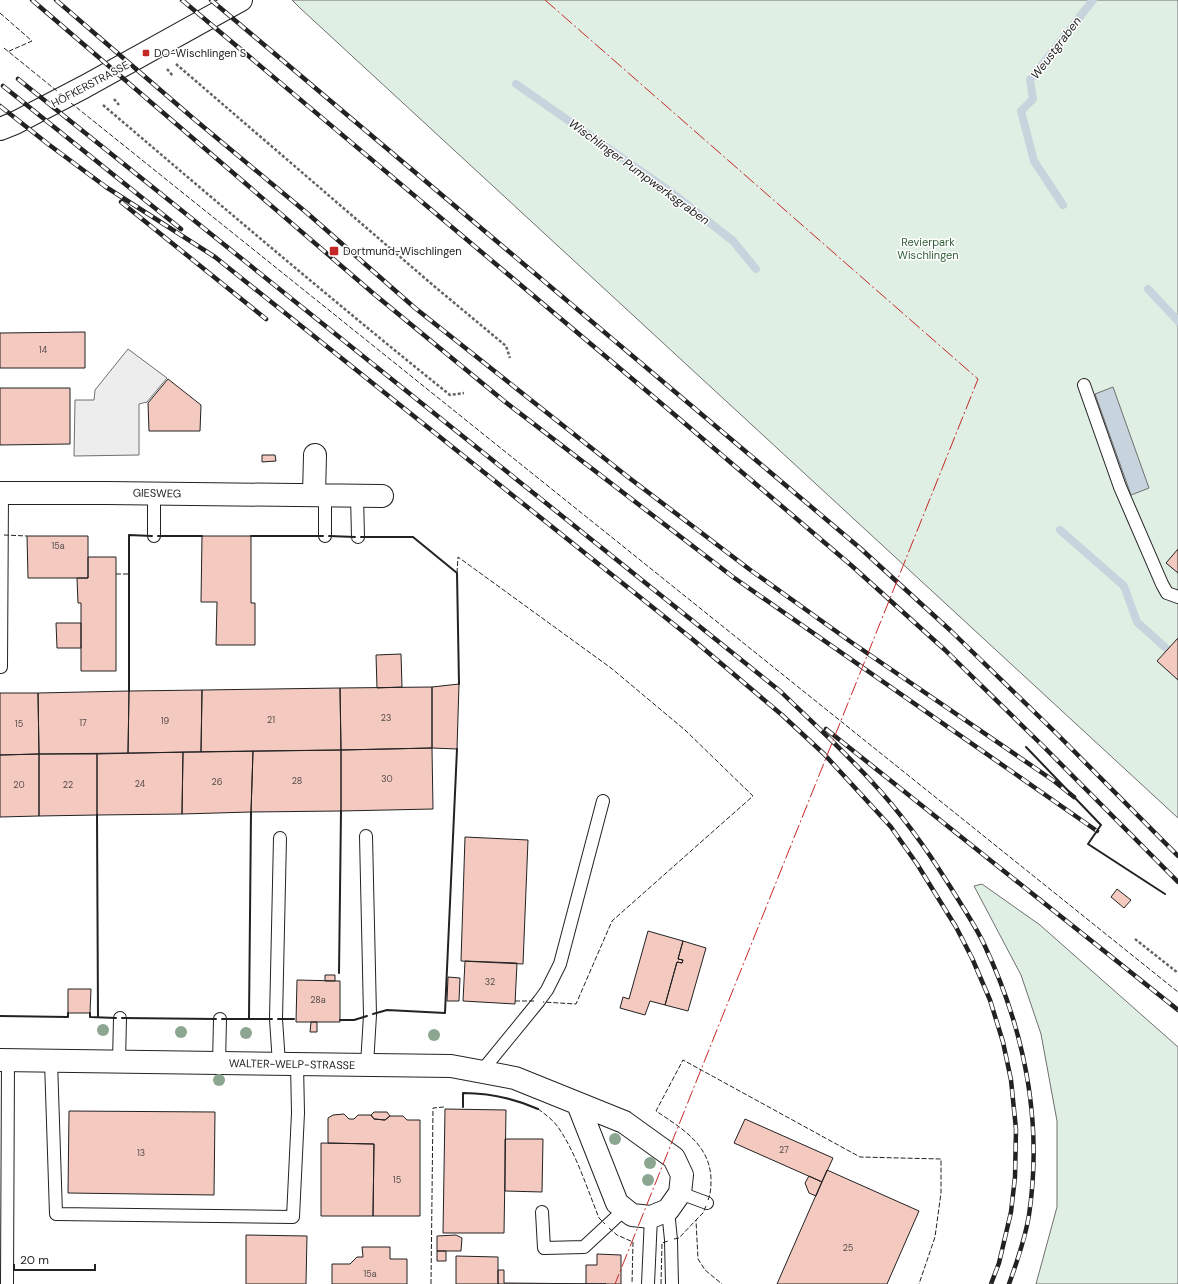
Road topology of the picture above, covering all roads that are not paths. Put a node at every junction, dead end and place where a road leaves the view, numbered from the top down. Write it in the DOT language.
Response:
graph roads {
  1 [pos="240,0"];
  2 [pos="0,129"];
  3 [pos="1084,385"];
  4 [pos="315,455"];
  5 [pos="1,493"];
  6 [pos="154,493"];
  7 [pos="320,496"];
  8 [pos="357,496"];
  9 [pos="382,496"];
  10 [pos="154,536"];
  11 [pos="325,536"];
  12 [pos="358,537"];
  13 [pos="1178,597"];
  14 [pos="1,667"];
  15 [pos="603,801"];
  16 [pos="366,836"];
  17 [pos="280,838"];
  18 [pos="120,1018"];
  19 [pos="220,1019"];
  20 [pos="4,1060"];
  21 [pos="51,1061"];
  22 [pos="119,1062"];
  23 [pos="220,1063"];
  24 [pos="288,1064"];
  25 [pos="367,1065"];
  26 [pos="481,1072"];
  27 [pos="578,1104"];
  28 [pos="707,1203"];
  29 [pos="666,1207"];
  30 [pos="625,1209"];
  31 [pos="542,1212"];
  32 [pos="7,1284"];
  33 [pos="648,1284"];
  34 [pos="672,1284"];
  1 -- 2 [label="street, HÖFKERSTRASSE"];
  3 -- 13 [label="lane"];
  4 -- 7 [label="street"];
  5 -- 6 [label="street, GIESWEG"];
  5 -- 14 [label="lane"];
  6 -- 7 [label="street, GIESWEG"];
  6 -- 10 [label="lane"];
  7 -- 8 [label="street, GIESWEG"];
  7 -- 11 [label="lane"];
  8 -- 9 [label="street, GIESWEG"];
  8 -- 12 [label="lane"];
  15 -- 26 [label="lane"];
  16 -- 25 [label="lane"];
  17 -- 24 [label="lane"];
  18 -- 22 [label="lane"];
  19 -- 23 [label="lane"];
  20 -- 21 [label="street, WALTER-WELP-STRASSE"];
  20 -- 32 [label="lane"];
  21 -- 22 [label="street, WALTER-WELP-STRASSE"];
  21 -- 24 [label="lane"];
  22 -- 23 [label="street, WALTER-WELP-STRASSE"];
  23 -- 24 [label="street, WALTER-WELP-STRASSE"];
  24 -- 25 [label="street, WALTER-WELP-STRASSE"];
  25 -- 26 [label="street, WALTER-WELP-STRASSE"];
  26 -- 27 [label="street, WALTER-WELP-STRASSE"];
  27 -- 29 [label="street, WALTER-WELP-STRASSE"];
  27 -- 30 [label="street"];
  28 -- 29 [label="lane"];
  29 -- 30 [label="street"];
  29 -- 33 [label="lane"];
  29 -- 34 [label="lane"];
  30 -- 31 [label="lane"];
}
